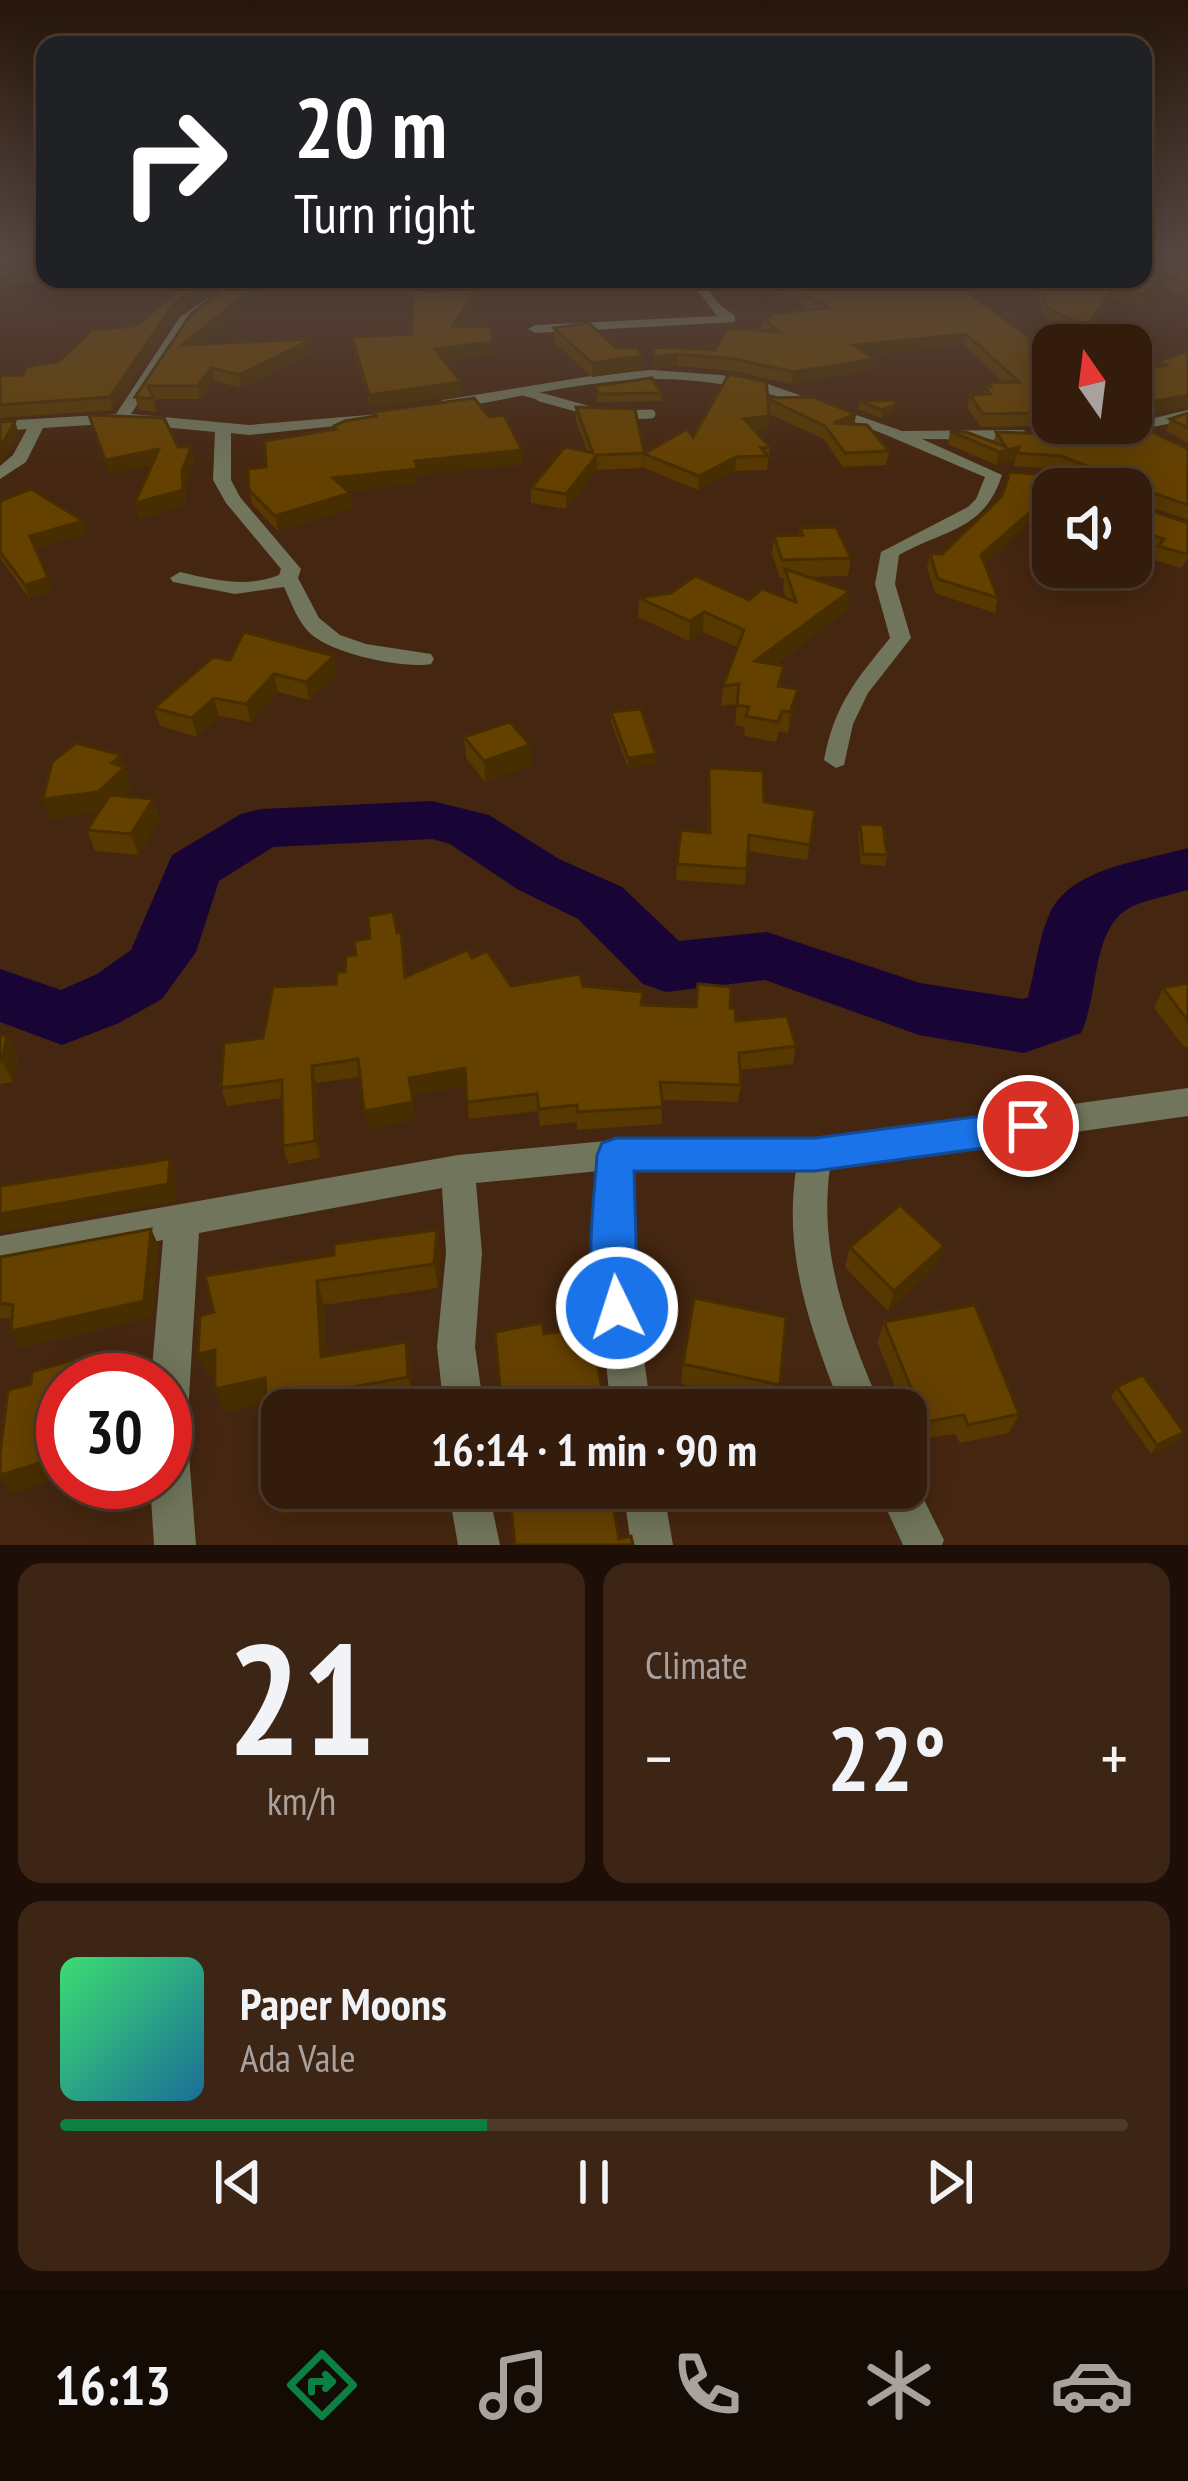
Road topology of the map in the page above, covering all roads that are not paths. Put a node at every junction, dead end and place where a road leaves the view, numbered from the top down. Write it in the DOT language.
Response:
graph roads {
  1 [pos="182,325"];
  2 [pos="606,325"];
  3 [pos="535,328"];
  4 [pos="525,393"];
  5 [pos="427,407"];
  6 [pos="592,412"];
  7 [pos="390,414"];
  8 [pos="651,414"];
  9 [pos="610,415"];
  10 [pos="1188,415"];
  11 [pos="122,418"];
  12 [pos="1152,423"];
  13 [pos="37,424"];
  14 [pos="0,427"];
  15 [pos="223,429"];
  16 [pos="888,433"];
  17 [pos="1152,434"];
  18 [pos="1032,435"];
  19 [pos="1164,440"];
  20 [pos="0,474"];
  21 [pos="180,578"];
  22 [pos="288,578"];
  23 [pos="423,658"];
  24 [pos="836,760"];
  25 [pos="1188,1102"];
  26 [pos="815,1154"];
  27 [pos="616,1155"];
  28 [pos="458,1169"];
  29 [pos="182,1220"];
  30 [pos="0,1253"];
  31 [pos="461,1389"];
  32 [pos="628,1389"];
  33 [pos="853,1389"];
  34 [pos="473,1509"];
  35 [pos="646,1509"];
  36 [pos="907,1509"];
  37 [pos="922,1540"];
  38 [pos="175,1545"];
  39 [pos="479,1545"];
  40 [pos="652,1545"];
  1 -- 11 [label="street"];
  2 -- 3 [label="street"];
  4 -- 5 [label="street"];
  4 -- 6 [label="lane"];
  4 -- 16 [label="street"];
  7 -- 15 [label="street"];
  8 -- 9 [label="lane"];
  10 -- 12 [label="street"];
  11 -- 13 [label="street"];
  11 -- 15 [label="street"];
  13 -- 14 [label="street"];
  13 -- 20 [label="street"];
  15 -- 22 [label="street"];
  16 -- 18 [label="street"];
  16 -- 24 [label="street"];
  17 -- 19 [label="street"];
  21 -- 22 [label="street"];
  22 -- 23 [label="street"];
  25 -- 26 [label="street"];
  26 -- 27 [label="street"];
  26 -- 33 [label="street"];
  27 -- 28 [label="street"];
  27 -- 32 [label="street"];
  28 -- 29 [label="street"];
  28 -- 31 [label="street"];
  29 -- 30 [label="street"];
  29 -- 38 [label="street"];
  34 -- 39 [label="street"];
  35 -- 40 [label="street"];
  36 -- 37 [label="street"];
}
